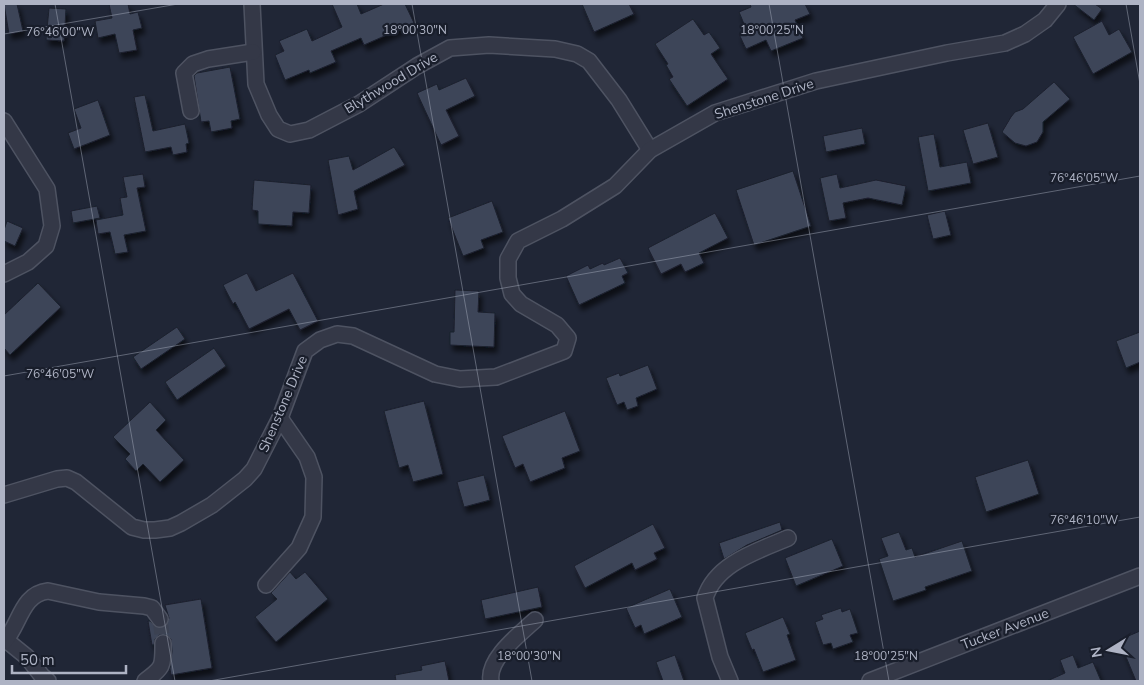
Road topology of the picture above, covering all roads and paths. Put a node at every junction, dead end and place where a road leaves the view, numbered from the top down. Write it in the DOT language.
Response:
graph roads {
  1 [pos="252,4"];
  2 [pos="1058,4"];
  3 [pos="253,52"];
  4 [pos="191,111"];
  5 [pos="4,121"];
  6 [pos="650,150"];
  7 [pos="4,274"];
  8 [pos="280,418"];
  9 [pos="4,495"];
  10 [pos="788,538"];
  11 [pos="1140,576"];
  12 [pos="266,585"];
  13 [pos="160,619"];
  14 [pos="535,620"];
  15 [pos="5,641"];
  16 [pos="163,643"];
  17 [pos="48,681"];
  18 [pos="145,681"];
  19 [pos="490,681"];
  20 [pos="730,681"];
  21 [pos="870,681"];
  1 -- 3 [label="street, Blythwood Drive"];
  2 -- 6 [label="street, Shenstone Drive"];
  3 -- 4 [label="street"];
  3 -- 6 [label="street, Blythwood Drive"];
  5 -- 7 [label="street"];
  6 -- 8 [label="street, Shenstone Drive"];
  8 -- 9 [label="street, Shenstone Drive"];
  8 -- 12 [label="street"];
  10 -- 20 [label="street"];
  11 -- 21 [label="street, Tucker Avenue"];
  13 -- 15 [label="street"];
  14 -- 19 [label="street"];
  15 -- 17 [label="street"];
  16 -- 18 [label="street"];
}
